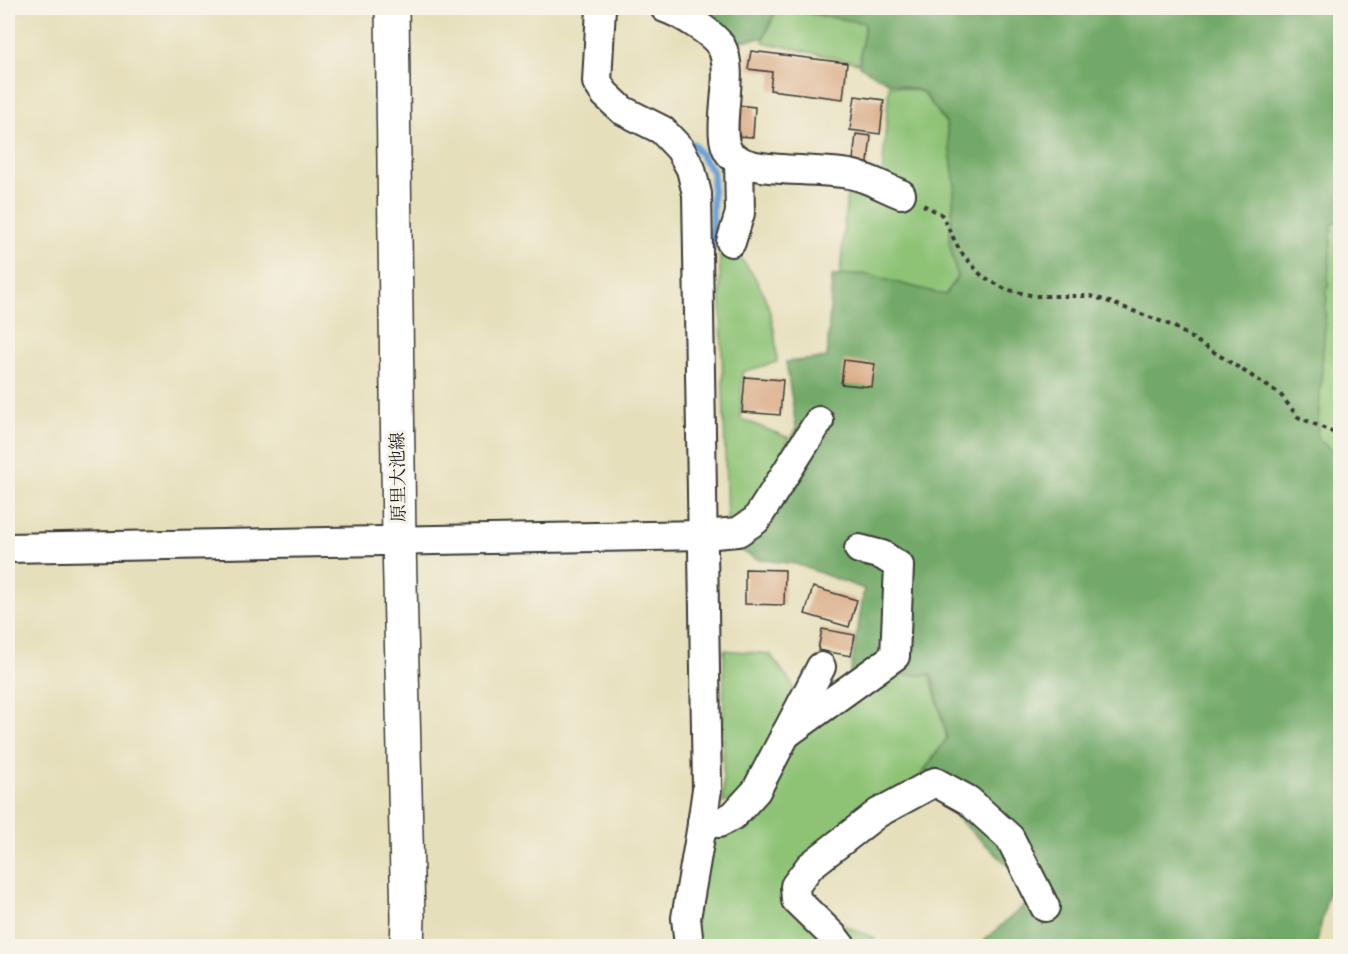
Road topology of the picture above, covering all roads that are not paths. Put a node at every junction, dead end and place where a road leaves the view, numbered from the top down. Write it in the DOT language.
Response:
graph roads {
  1 [pos="392,8"];
  2 [pos="601,8"];
  3 [pos="665,8"];
  4 [pos="739,160"];
  5 [pos="901,194"];
  6 [pos="731,242"];
  7 [pos="819,421"];
  8 [pos="703,535"];
  9 [pos="399,541"];
  10 [pos="8,548"];
  11 [pos="859,549"];
  12 [pos="821,667"];
  13 [pos="785,735"];
  14 [pos="702,822"];
  15 [pos="1045,907"];
  16 [pos="407,946"];
  17 [pos="689,946"];
  18 [pos="841,946"];
  1 -- 9 [label="main road, 原里大池線"];
  2 -- 8 [label="street"];
  3 -- 4 [label="street"];
  4 -- 5 [label="street"];
  4 -- 6 [label="street"];
  7 -- 8 [label="street"];
  8 -- 9 [label="street"];
  8 -- 14 [label="street"];
  9 -- 10 [label="street"];
  9 -- 16 [label="main road, 原里大池線"];
  11 -- 13 [label="street"];
  12 -- 13 [label="street"];
  13 -- 14 [label="street"];
  14 -- 17 [label="street"];
  15 -- 18 [label="street"];
}
